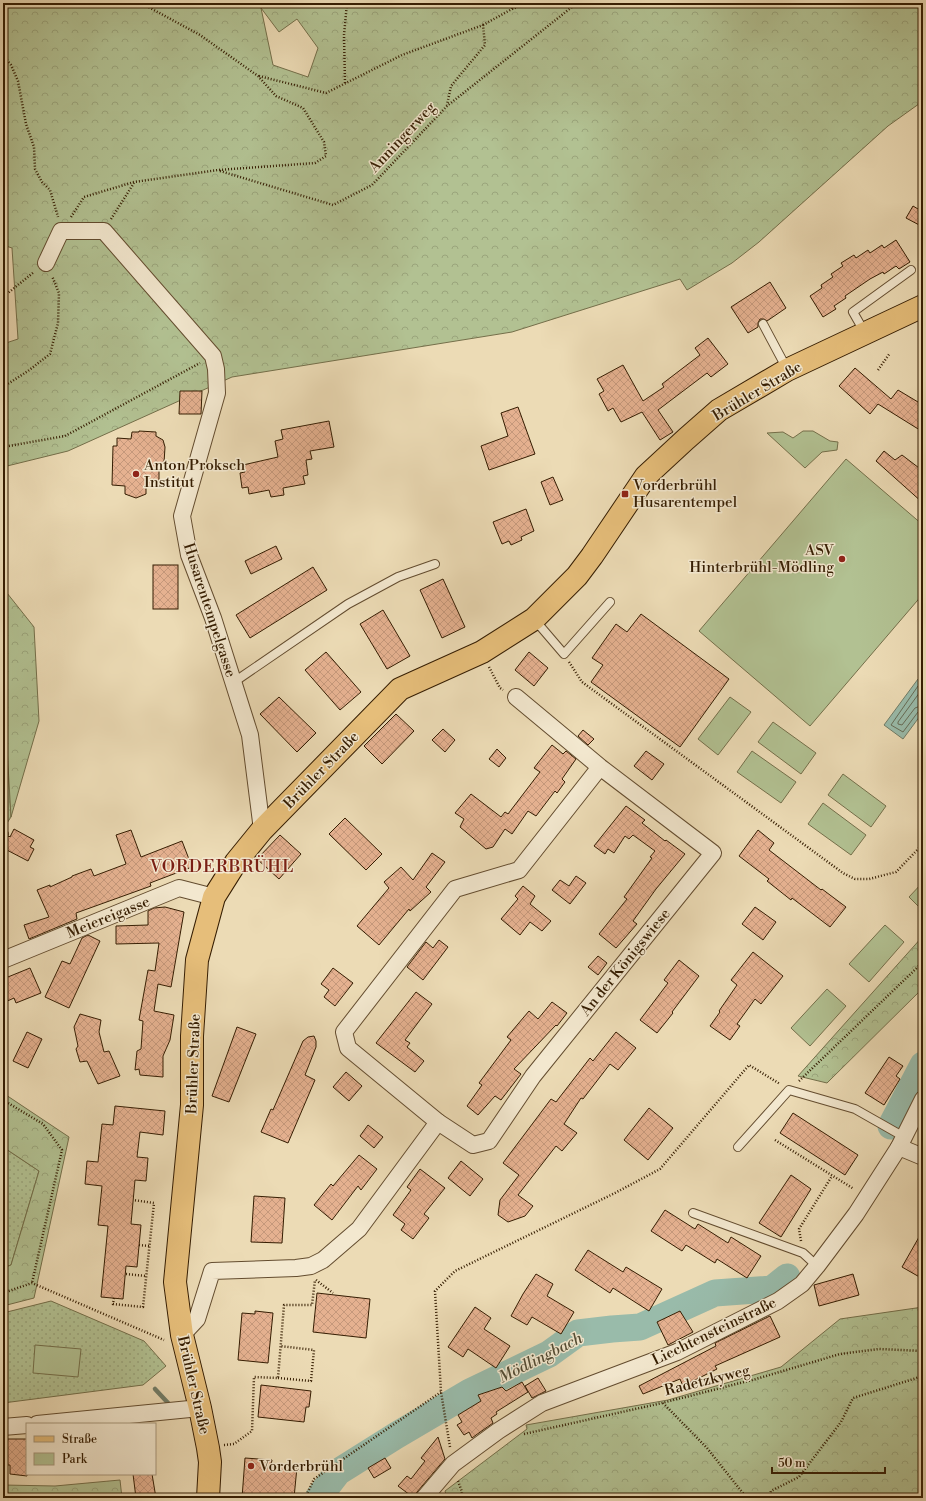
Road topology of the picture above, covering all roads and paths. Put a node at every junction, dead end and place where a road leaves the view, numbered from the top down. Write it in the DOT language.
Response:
graph roads {
  1 [pos="141,3"];
  2 [pos="347,3"];
  3 [pos="516,3"];
  4 [pos="528,3"];
  5 [pos="577,3"];
  6 [pos="512,9"];
  7 [pos="483,25"];
  8 [pos="3,54"];
  9 [pos="258,76"];
  10 [pos="346,83"];
  11 [pos="447,106"];
  12 [pos="218,170"];
  13 [pos="134,182"];
  14 [pos="61,231"];
  15 [pos="104,231"];
  16 [pos="46,263"];
  17 [pos="911,270"];
  18 [pos="3,294"];
  19 [pos="923,306"];
  20 [pos="763,324"];
  21 [pos="866,334"];
  22 [pos="890,353"];
  23 [pos="213,356"];
  24 [pos="787,370"];
  25 [pos="878,370"];
  26 [pos="3,387"];
  27 [pos="3,447"];
  28 [pos="435,564"];
  29 [pos="610,602"];
  30 [pos="534,619"];
  31 [pos="564,654"];
  32 [pos="489,666"];
  33 [pos="234,682"];
  34 [pos="516,697"];
  35 [pos="600,767"];
  36 [pos="262,830"];
  37 [pos="923,844"];
  38 [pos="214,897"];
  39 [pos="3,960"];
  40 [pos="923,962"];
  41 [pos="789,1090"];
  42 [pos="923,1099"];
  43 [pos="3,1100"];
  44 [pos="438,1122"];
  45 [pos="775,1140"];
  46 [pos="901,1140"];
  47 [pos="738,1147"];
  48 [pos="923,1157"];
  49 [pos="832,1176"];
  50 [pos="867,1197"];
  51 [pos="133,1200"];
  52 [pos="693,1213"];
  53 [pos="139,1245"];
  54 [pos="149,1246"];
  55 [pos="803,1253"];
  56 [pos="817,1266"];
  57 [pos="313,1273"];
  58 [pos="126,1274"];
  59 [pos="146,1276"];
  60 [pos="32,1283"];
  61 [pos="3,1293"];
  62 [pos="333,1293"];
  63 [pos="114,1298"];
  64 [pos="172,1337"];
  65 [pos="280,1346"];
  66 [pos="923,1351"];
  67 [pos="923,1376"];
  68 [pos="278,1378"];
  69 [pos="441,1392"];
  70 [pos="662,1403"];
  71 [pos="200,1408"];
  72 [pos="47,1423"];
  73 [pos="26,1425"];
  74 [pos="3,1427"];
  75 [pos="498,1431"];
  76 [pos="208,1448"];
  77 [pos="453,1464"];
  78 [pos="462,1492"];
  79 [pos="208,1498"];
  80 [pos="305,1498"];
  81 [pos="424,1498"];
  82 [pos="461,1498"];
  83 [pos="745,1498"];
  84 [pos="769,1498"];
  1 -- 9 [label="path"];
  2 -- 10 [label="path"];
  3 -- 6 [label="path"];
  4 -- 6 [label="path"];
  5 -- 11 [label="path, Anningerweg"];
  6 -- 7 [label="path"];
  7 -- 10 [label="path"];
  7 -- 11 [label="path"];
  8 -- 14 [label="path"];
  9 -- 10 [label="path"];
  9 -- 12 [label="path"];
  11 -- 12 [label="path, Anningerweg"];
  12 -- 13 [label="path"];
  13 -- 14 [label="path"];
  13 -- 15 [label="path"];
  14 -- 15 [label="street"];
  14 -- 16 [label="street"];
  15 -- 23 [label="street"];
  16 -- 18 [label="path"];
  16 -- 26 [label="path"];
  17 -- 21 [label="lane"];
  19 -- 21 [label="main road, Brühler Straße"];
  20 -- 24 [label="lane"];
  21 -- 24 [label="main road, Brühler Straße"];
  22 -- 25 [label="path"];
  23 -- 27 [label="path"];
  23 -- 33 [label="street, Husarentempelgasse"];
  24 -- 30 [label="main road, Brühler Straße"];
  28 -- 33 [label="lane"];
  29 -- 31 [label="lane"];
  30 -- 31 [label="lane"];
  30 -- 36 [label="main road, Brühler Straße"];
  31 -- 37 [label="path"];
  32 -- 34 [label="path"];
  33 -- 36 [label="street, Husarentempelgasse"];
  34 -- 35 [label="street, An der Königswiese"];
  35 -- 44 [label="street, An der Königswiese"];
  35 -- 44 [label="street, An der Königswiese"];
  36 -- 38 [label="main road, Brühler Straße"];
  38 -- 39 [label="street, Meiereigasse"];
  38 -- 64 [label="main road, Brühler Straße"];
  40 -- 41 [label="path"];
  41 -- 46 [label="lane"];
  41 -- 47 [label="lane"];
  41 -- 69 [label="path"];
  42 -- 46 [label="street, Liechtensteinstraße"];
  43 -- 60 [label="path"];
  44 -- 57 [label="street"];
  45 -- 49 [label="path"];
  46 -- 48 [label="street"];
  46 -- 50 [label="street, Liechtensteinstraße"];
  49 -- 50 [label="path"];
  49 -- 55 [label="path"];
  50 -- 56 [label="street, Liechtensteinstraße"];
  51 -- 54 [label="path"];
  52 -- 55 [label="lane"];
  53 -- 54 [label="path"];
  54 -- 59 [label="path"];
  55 -- 56 [label="lane"];
  56 -- 75 [label="street, Liechtensteinstraße"];
  57 -- 62 [label="path"];
  57 -- 64 [label="street"];
  57 -- 65 [label="path"];
  58 -- 59 [label="path"];
  59 -- 63 [label="path"];
  60 -- 61 [label="path"];
  60 -- 64 [label="path"];
  64 -- 71 [label="main road, Brühler Straße"];
  65 -- 68 [label="path"];
  65 -- 68 [label="path"];
  66 -- 70 [label="path, Radetzkyweg"];
  67 -- 84 [label="path"];
  68 -- 76 [label="path"];
  69 -- 77 [label="path"];
  69 -- 80 [label="path"];
  70 -- 75 [label="path, Radetzkyweg"];
  70 -- 83 [label="path"];
  71 -- 72 [label="street"];
  71 -- 76 [label="main road, Brühler Straße"];
  73 -- 74 [label="street"];
  75 -- 77 [label="street, Liechtensteinstraße"];
  76 -- 79 [label="main road, Brühler Straße"];
  77 -- 81 [label="street, Liechtensteinstraße"];
  78 -- 82 [label="path"];
}
